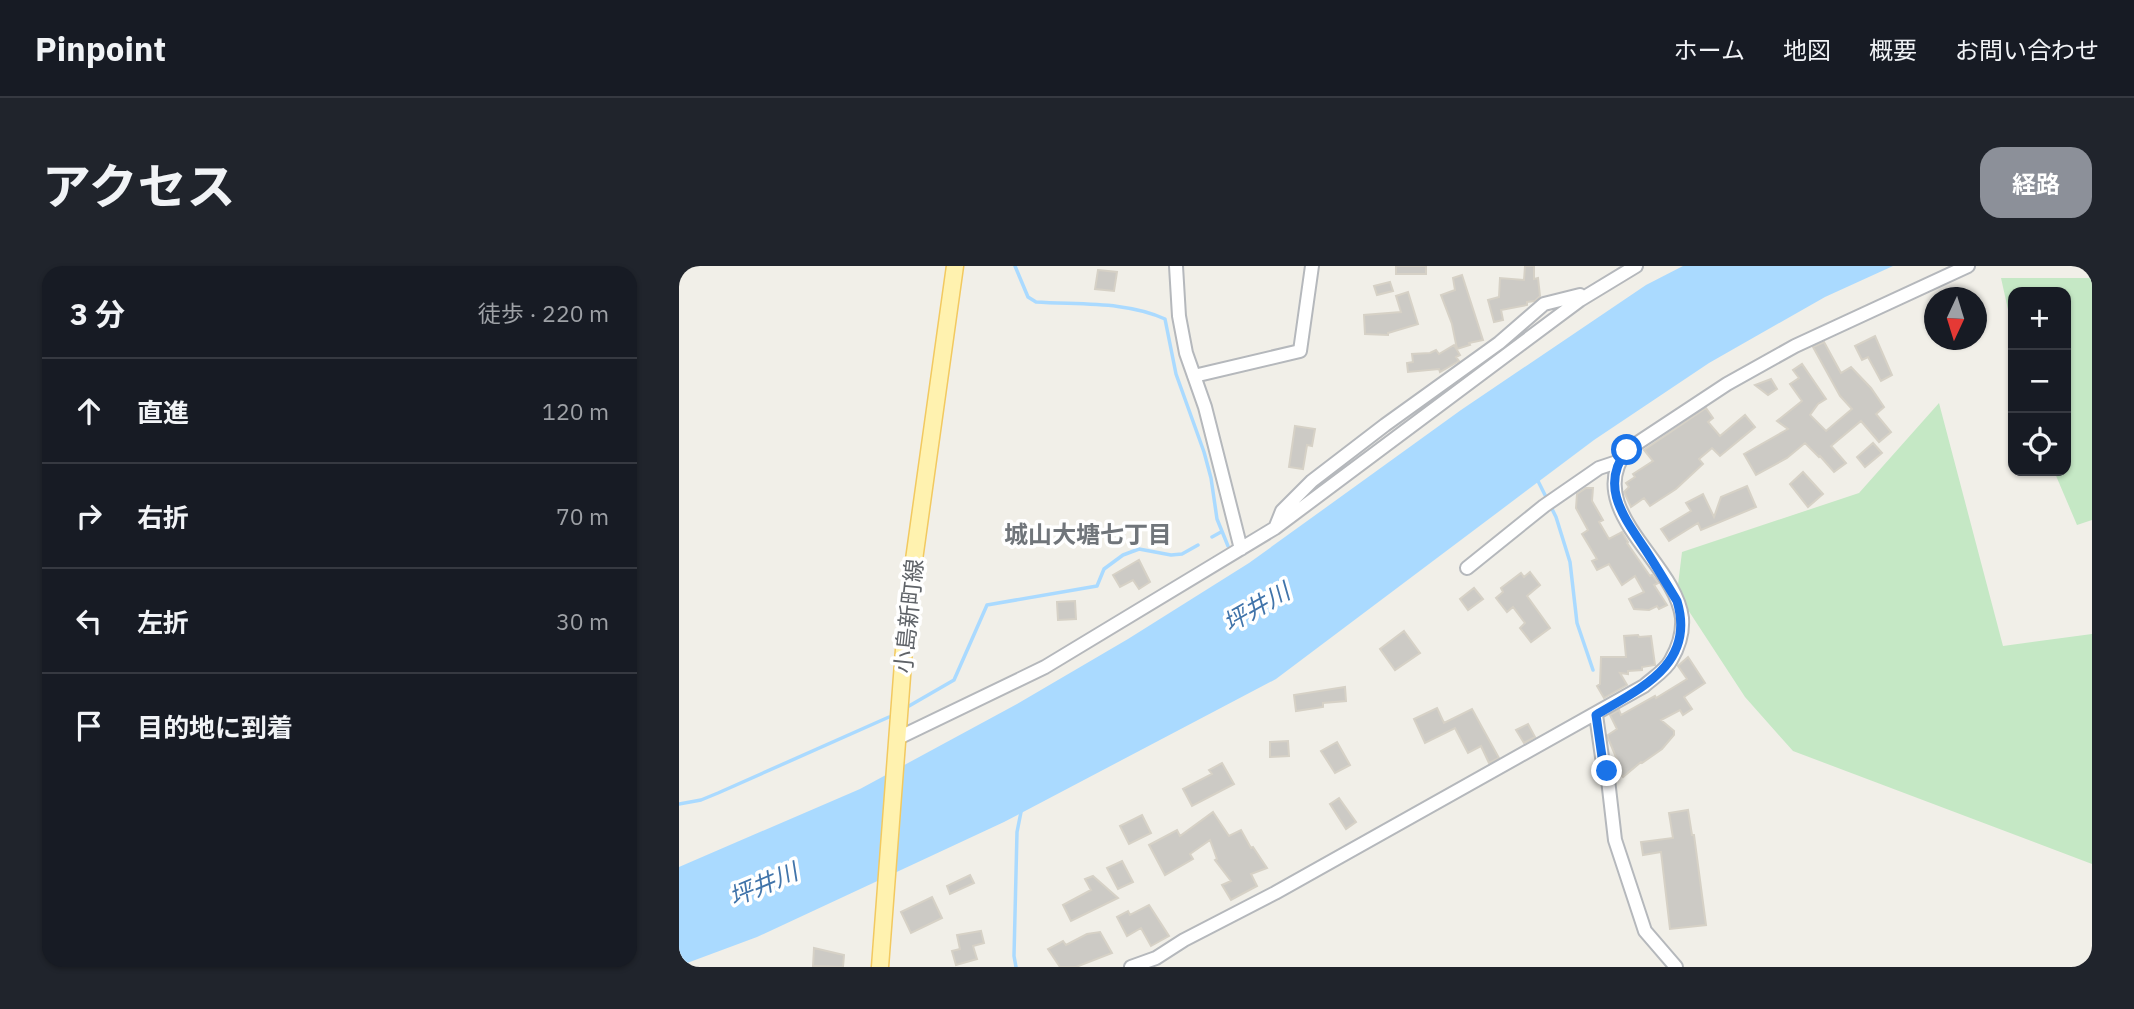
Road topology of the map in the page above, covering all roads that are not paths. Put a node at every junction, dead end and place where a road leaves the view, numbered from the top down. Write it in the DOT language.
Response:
graph roads {
  1 [pos="955,266"];
  2 [pos="1176,266"];
  3 [pos="1312,266"];
  4 [pos="1636,266"];
  5 [pos="1968,266"];
  6 [pos="1195,376"];
  7 [pos="1617,462"];
  8 [pos="1241,550"];
  9 [pos="1467,568"];
  10 [pos="1596,715"];
  11 [pos="896,742"];
  12 [pos="880,967"];
  13 [pos="1131,967"];
  14 [pos="1676,967"];
  1 -- 11 [label="main road, 小島新町線"];
  2 -- 6 [label="street"];
  3 -- 6 [label="street"];
  4 -- 8 [label="street"];
  5 -- 7 [label="street"];
  6 -- 8 [label="street"];
  7 -- 9 [label="street"];
  7 -- 10 [label="street"];
  8 -- 11 [label="street"];
  10 -- 13 [label="street"];
  10 -- 14 [label="street"];
  11 -- 12 [label="main road, 小島新町線"];
}
